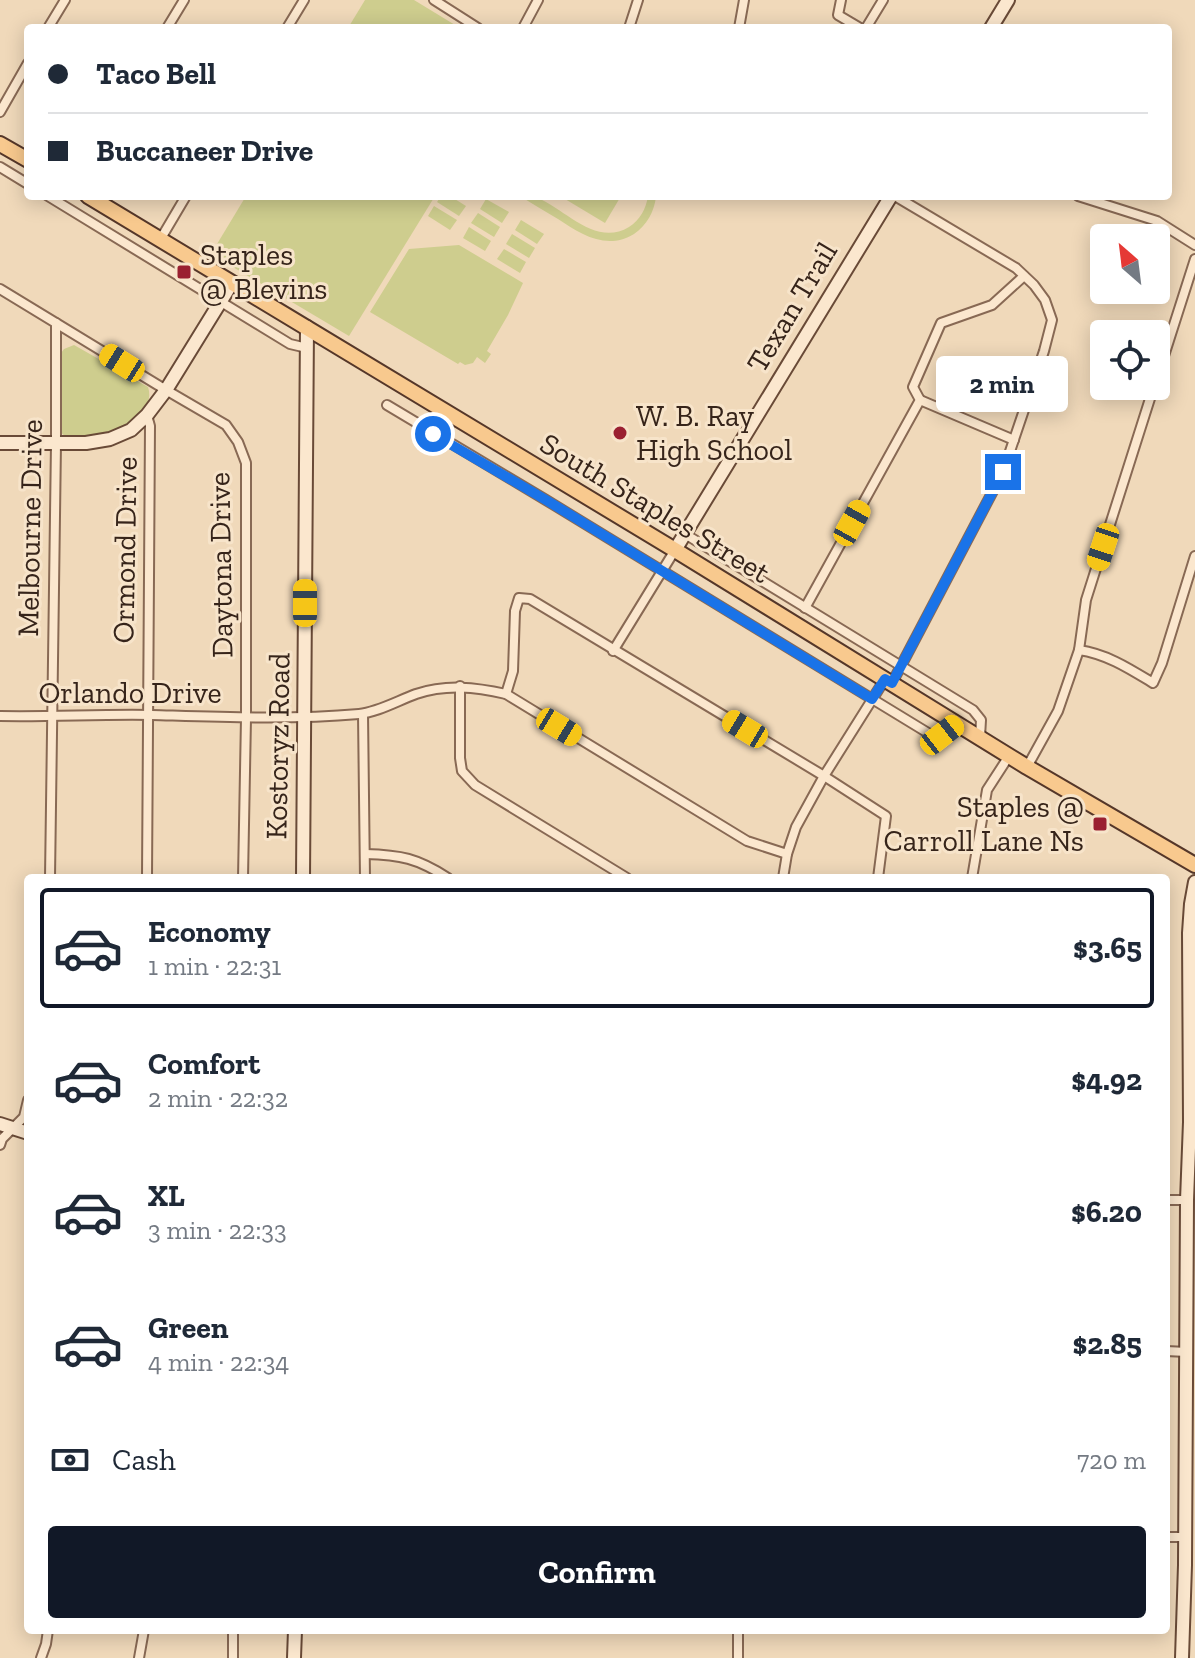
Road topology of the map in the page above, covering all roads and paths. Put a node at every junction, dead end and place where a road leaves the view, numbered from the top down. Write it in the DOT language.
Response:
graph roads {
  1 [pos="65,0"];
  2 [pos="184,0"];
  3 [pos="304,0"];
  4 [pos="434,0"];
  5 [pos="538,0"];
  6 [pos="638,0"];
  7 [pos="744,0"];
  8 [pos="841,0"];
  9 [pos="883,0"];
  10 [pos="1008,0"];
  11 [pos="50,24"];
  12 [pos="169,24"];
  13 [pos="289,24"];
  14 [pos="472,24"];
  15 [pos="525,24"];
  16 [pos="630,24"];
  17 [pos="740,24"];
  18 [pos="855,24"];
  19 [pos="866,24"];
  20 [pos="993,24"];
  21 [pos="24,70"];
  22 [pos="0,112"];
  23 [pos="0,144"];
  24 [pos="24,158"];
  25 [pos="0,167"];
  26 [pos="24,182"];
  27 [pos="54,200"];
  28 [pos="95,200"];
  29 [pos="184,200"];
  30 [pos="891,200"];
  31 [pos="900,200"];
  32 [pos="1091,200"];
  33 [pos="160,240"];
  34 [pos="1195,245"];
  35 [pos="1195,259"];
  36 [pos="1024,276"];
  37 [pos="232,283"];
  38 [pos="0,289"];
  39 [pos="220,302"];
  40 [pos="56,323"];
  41 [pos="307,327"];
  42 [pos="1170,337"];
  43 [pos="307,348"];
  44 [pos="166,390"];
  45 [pos="920,400"];
  46 [pos="1150,400"];
  47 [pos="387,405"];
  48 [pos="147,415"];
  49 [pos="1014,440"];
  50 [pos="0,443"];
  51 [pos="56,443"];
  52 [pos="685,534"];
  53 [pos="675,550"];
  54 [pos="1195,556"];
  55 [pos="662,571"];
  56 [pos="805,608"];
  57 [pos="1079,650"];
  58 [pos="613,651"];
  59 [pos="901,667"];
  60 [pos="888,681"];
  61 [pos="460,686"];
  62 [pos="506,694"];
  63 [pos="872,699"];
  64 [pos="363,714"];
  65 [pos="148,715"];
  66 [pos="0,716"];
  67 [pos="305,716"];
  68 [pos="51,717"];
  69 [pos="246,718"];
  70 [pos="956,723"];
  71 [pos="980,737"];
  72 [pos="1009,756"];
  73 [pos="1027,767"];
  74 [pos="824,776"];
  75 [pos="365,854"];
  76 [pos="787,854"];
  77 [pos="1195,865"];
  78 [pos="50,874"];
  79 [pos="147,874"];
  80 [pos="243,874"];
  81 [pos="303,874"];
  82 [pos="365,874"];
  83 [pos="441,874"];
  84 [pos="620,874"];
  85 [pos="784,874"];
  86 [pos="879,874"];
  87 [pos="973,874"];
  88 [pos="1195,882"];
  89 [pos="1192,1028"];
  90 [pos="24,1117"];
  91 [pos="1193,1122"];
  92 [pos="0,1124"];
  93 [pos="14,1128"];
  94 [pos="24,1132"];
  95 [pos="0,1145"];
  96 [pos="1170,1200"];
  97 [pos="1187,1200"];
  98 [pos="1191,1231"];
  99 [pos="1189,1345"];
  100 [pos="1190,1451"];
  101 [pos="1170,1537"];
  102 [pos="1185,1537"];
  103 [pos="1190,1565"];
  104 [pos="47,1634"];
  105 [pos="143,1634"];
  106 [pos="233,1634"];
  107 [pos="295,1634"];
  108 [pos="738,1634"];
  109 [pos="41,1658"];
  110 [pos="139,1658"];
  111 [pos="233,1658"];
  112 [pos="294,1658"];
  113 [pos="738,1658"];
  114 [pos="1182,1658"];
  1 -- 11 [label="street"];
  2 -- 12 [label="street"];
  3 -- 13 [label="street"];
  4 -- 14 [label="street"];
  5 -- 15 [label="street"];
  6 -- 16 [label="street"];
  7 -- 17 [label="street"];
  8 -- 18 [label="street"];
  9 -- 19 [label="street"];
  10 -- 20 [label="street"];
  21 -- 22 [label="street"];
  23 -- 24 [label="main road"];
  25 -- 26 [label="street"];
  27 -- 39 [label="street"];
  28 -- 33 [label="main road, South Staples Street"];
  29 -- 33 [label="street"];
  30 -- 52 [label="street, Texan Trail"];
  31 -- 36 [label="street"];
  32 -- 34 [label="street"];
  33 -- 37 [label="main road, South Staples Street"];
  35 -- 42 [label="street"];
  36 -- 45 [label="street"];
  36 -- 49 [label="street"];
  37 -- 39 [label="street"];
  37 -- 41 [label="main road, South Staples Street"];
  38 -- 40 [label="street, Daytona Drive"];
  39 -- 43 [label="street"];
  39 -- 44 [label="street"];
  40 -- 44 [label="street, Daytona Drive"];
  40 -- 51 [label="street, Melbourne Drive"];
  41 -- 43 [label="street, Kostoryz Road"];
  41 -- 53 [label="main road, South Staples Street"];
  43 -- 67 [label="street, Kostoryz Road"];
  44 -- 48 [label="street"];
  44 -- 69 [label="street, Daytona Drive"];
  45 -- 49 [label="street"];
  45 -- 56 [label="street"];
  46 -- 57 [label="street"];
  47 -- 55 [label="street"];
  48 -- 51 [label="street"];
  48 -- 65 [label="street, Ormond Drive"];
  49 -- 59 [label="street"];
  50 -- 51 [label="street"];
  51 -- 68 [label="street, Melbourne Drive"];
  52 -- 53 [label="street, Texan Trail"];
  52 -- 56 [label="street"];
  53 -- 55 [label="street, Texan Trail"];
  53 -- 60 [label="main road, South Staples Street"];
  54 -- 57 [label="street"];
  55 -- 58 [label="street, Texan Trail"];
  55 -- 63 [label="street"];
  56 -- 59 [label="street"];
  57 -- 73 [label="street"];
  58 -- 62 [label="street"];
  58 -- 74 [label="street"];
  59 -- 60 [label="street"];
  59 -- 71 [label="street"];
  60 -- 63 [label="street"];
  60 -- 70 [label="main road, South Staples Street"];
  61 -- 62 [label="street, Orlando Drive"];
  61 -- 64 [label="street, Orlando Drive"];
  61 -- 84 [label="street"];
  62 -- 76 [label="street, Orlando Drive"];
  63 -- 70 [label="street"];
  63 -- 74 [label="street"];
  64 -- 67 [label="street, Orlando Drive"];
  64 -- 75 [label="street"];
  65 -- 68 [label="street, Orlando Drive"];
  65 -- 69 [label="street, Orlando Drive"];
  65 -- 79 [label="street, Ormond Drive"];
  66 -- 68 [label="street, Orlando Drive"];
  67 -- 69 [label="street, Orlando Drive"];
  67 -- 81 [label="street, Kostoryz Road"];
  68 -- 78 [label="street, Melbourne Drive"];
  69 -- 80 [label="street, Daytona Drive"];
  70 -- 71 [label="main road, South Staples Street"];
  71 -- 72 [label="main road, South Staples Street"];
  72 -- 73 [label="main road, South Staples Street"];
  72 -- 87 [label="street"];
  73 -- 77 [label="main road, South Staples Street"];
  74 -- 76 [label="street"];
  74 -- 86 [label="street"];
  75 -- 82 [label="street"];
  75 -- 83 [label="street"];
  76 -- 85 [label="street"];
  88 -- 89 [label="street"];
  89 -- 91 [label="street"];
  90 -- 93 [label="street"];
  91 -- 97 [label="street"];
  92 -- 93 [label="street"];
  93 -- 94 [label="street"];
  93 -- 95 [label="street"];
  96 -- 97 [label="street"];
  97 -- 98 [label="street"];
  98 -- 99 [label="street"];
  99 -- 100 [label="street"];
  100 -- 102 [label="street"];
  101 -- 102 [label="street"];
  102 -- 103 [label="street"];
  103 -- 114 [label="street"];
  104 -- 109 [label="street"];
  105 -- 110 [label="street"];
  106 -- 111 [label="street"];
  107 -- 112 [label="street"];
  108 -- 113 [label="street"];
}
